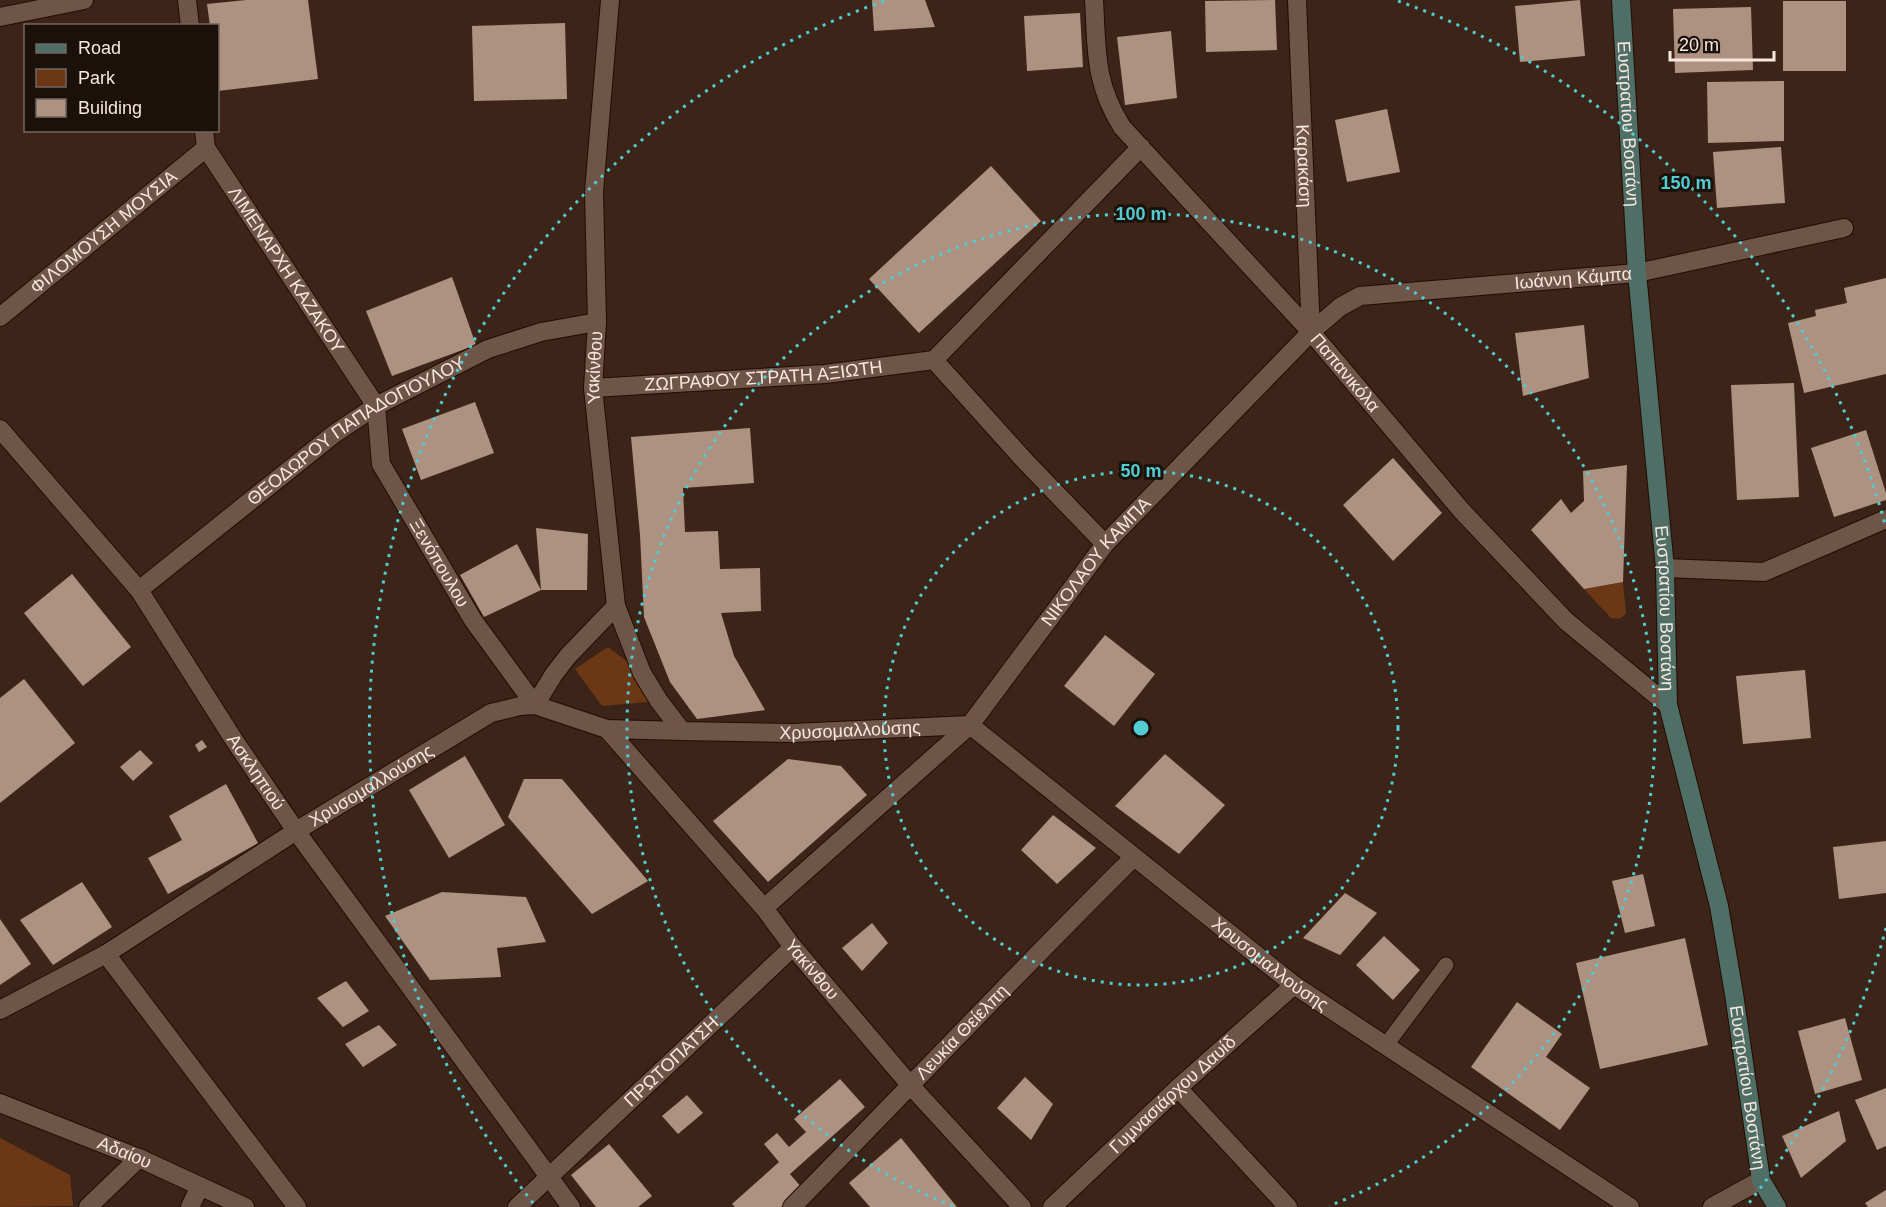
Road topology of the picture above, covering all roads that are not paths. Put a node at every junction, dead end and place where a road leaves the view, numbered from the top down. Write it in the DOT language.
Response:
graph roads {
  1 [pos="84,0"];
  2 [pos="187,0"];
  3 [pos="610,0"];
  4 [pos="1094,0"];
  5 [pos="1297,0"];
  6 [pos="1621,0"];
  7 [pos="0,17"];
  8 [pos="190,24"];
  9 [pos="205,139"];
  10 [pos="1141,147"];
  11 [pos="1844,228"];
  12 [pos="1637,273"];
  13 [pos="0,317"];
  14 [pos="597,322"];
  15 [pos="1311,332"];
  16 [pos="934,360"];
  17 [pos="593,388"];
  18 [pos="376,406"];
  19 [pos="0,429"];
  20 [pos="1886,519"];
  21 [pos="1105,544"];
  22 [pos="1665,568"];
  23 [pos="140,590"];
  24 [pos="616,606"];
  25 [pos="535,705"];
  26 [pos="1668,705"];
  27 [pos="970,725"];
  28 [pos="607,729"];
  29 [pos="682,731"];
  30 [pos="296,831"];
  31 [pos="1134,857"];
  32 [pos="764,908"];
  33 [pos="793,947"];
  34 [pos="106,954"];
  35 [pos="1446,965"];
  36 [pos="1294,984"];
  37 [pos="0,1011"];
  38 [pos="1386,1045"];
  39 [pos="911,1086"];
  40 [pos="1178,1088"];
  41 [pos="0,1103"];
  42 [pos="139,1158"];
  43 [pos="548,1176"];
  44 [pos="1761,1180"];
  45 [pos="200,1186"];
  46 [pos="88,1207"];
  47 [pos="190,1207"];
  48 [pos="245,1207"];
  49 [pos="297,1207"];
  50 [pos="517,1207"];
  51 [pos="571,1207"];
  52 [pos="792,1207"];
  53 [pos="1022,1207"];
  54 [pos="1052,1207"];
  55 [pos="1288,1207"];
  56 [pos="1630,1207"];
  57 [pos="1712,1207"];
  58 [pos="1777,1207"];
  1 -- 7 [label="street"];
  2 -- 8 [label="street"];
  3 -- 14 [label="street, Υακίνθου"];
  4 -- 10 [label="street, Παπανικόλα"];
  5 -- 15 [label="street, Καρακάση"];
  6 -- 12 [label="street, Ευστρατίου Βοστάνη"];
  9 -- 13 [label="street, ΦΙΛΟΜΟΥΣΗ ΜΟΥΣΙΑ"];
  9 -- 18 [label="street, ΛΙΜΕΝΑΡΧΗ ΚΑΖΑΚΟΥ"];
  10 -- 15 [label="street, Παπανικόλα"];
  10 -- 16 [label="street"];
  11 -- 12 [label="street, Ιωάννη Κάμπα"];
  12 -- 15 [label="street, Ιωάννη Κάμπα"];
  12 -- 22 [label="street, Ευστρατίου Βοστάνη"];
  14 -- 17 [label="street, Υακίνθου"];
  14 -- 18 [label="street, ΘΕΟΔΩΡΟΥ ΠΑΠΑΔΟΠΟΥΛΟΥ"];
  15 -- 21 [label="street, ΝΙΚΟΛΑΟΥ ΚΑΜΠΑ"];
  15 -- 26 [label="street, Παπανικόλα"];
  16 -- 17 [label="street, ΖΩΓΡΑΦΟΥ ΣΤΡΑΤΗ ΑΞΙΩΤΗ"];
  16 -- 21 [label="street"];
  17 -- 24 [label="street, Υακίνθου"];
  18 -- 23 [label="street, ΘΕΟΔΩΡΟΥ ΠΑΠΑΔΟΠΟΥΛΟΥ"];
  18 -- 25 [label="street, Ξενόπουλου"];
  19 -- 23 [label="street, Ασκληπιού"];
  20 -- 22 [label="street"];
  21 -- 27 [label="street, ΝΙΚΟΛΑΟΥ ΚΑΜΠΑ"];
  22 -- 26 [label="street, Ευστρατίου Βοστάνη"];
  23 -- 30 [label="street, Ασκληπιού"];
  24 -- 25 [label="street"];
  24 -- 29 [label="street, Υακίνθου"];
  25 -- 28 [label="street, Χρυσομαλλούσης"];
  25 -- 30 [label="street, Χρυσομαλλούσης"];
  26 -- 44 [label="street, Ευστρατίου Βοστάνη"];
  27 -- 29 [label="street, Χρυσομαλλούσης"];
  27 -- 31 [label="street, Χρυσομαλλούσης"];
  27 -- 32 [label="street"];
  28 -- 29 [label="street, Χρυσομαλλούσης"];
  28 -- 32 [label="street, Υακίνθου"];
  30 -- 34 [label="street, Χρυσομαλλούσης"];
  30 -- 43 [label="street, Ασκληπιού"];
  31 -- 36 [label="street, Χρυσομαλλούσης"];
  31 -- 39 [label="street, Λευκία Θείελπη"];
  32 -- 33 [label="street, Υακίνθου"];
  33 -- 39 [label="street, Υακίνθου"];
  33 -- 43 [label="street, ΠΡΩΤΟΠΑΤΣΗ"];
  34 -- 37 [label="street, Χρυσομαλλούσης"];
  34 -- 49 [label="street"];
  35 -- 38 [label="lane"];
  36 -- 38 [label="street, Χρυσομαλλούσης"];
  36 -- 40 [label="street, Γυμνασιάρχου Δαυίδ"];
  38 -- 56 [label="street, Χρυσομαλλούσης"];
  39 -- 52 [label="street, Λευκία Θείελπη"];
  39 -- 53 [label="street, Υακίνθου"];
  40 -- 54 [label="street, Γυμνασιάρχου Δαυίδ"];
  40 -- 55 [label="street"];
  41 -- 42 [label="street, Αδαίου"];
  42 -- 45 [label="street, Αδαίου"];
  42 -- 46 [label="street"];
  43 -- 50 [label="street, ΠΡΩΤΟΠΑΤΣΗ"];
  43 -- 51 [label="street, Ασκληπιού"];
  44 -- 57 [label="street"];
  44 -- 58 [label="street, Ευστρατίου Βοστάνη"];
  45 -- 47 [label="street"];
  45 -- 48 [label="street, Αδαίου"];
}
